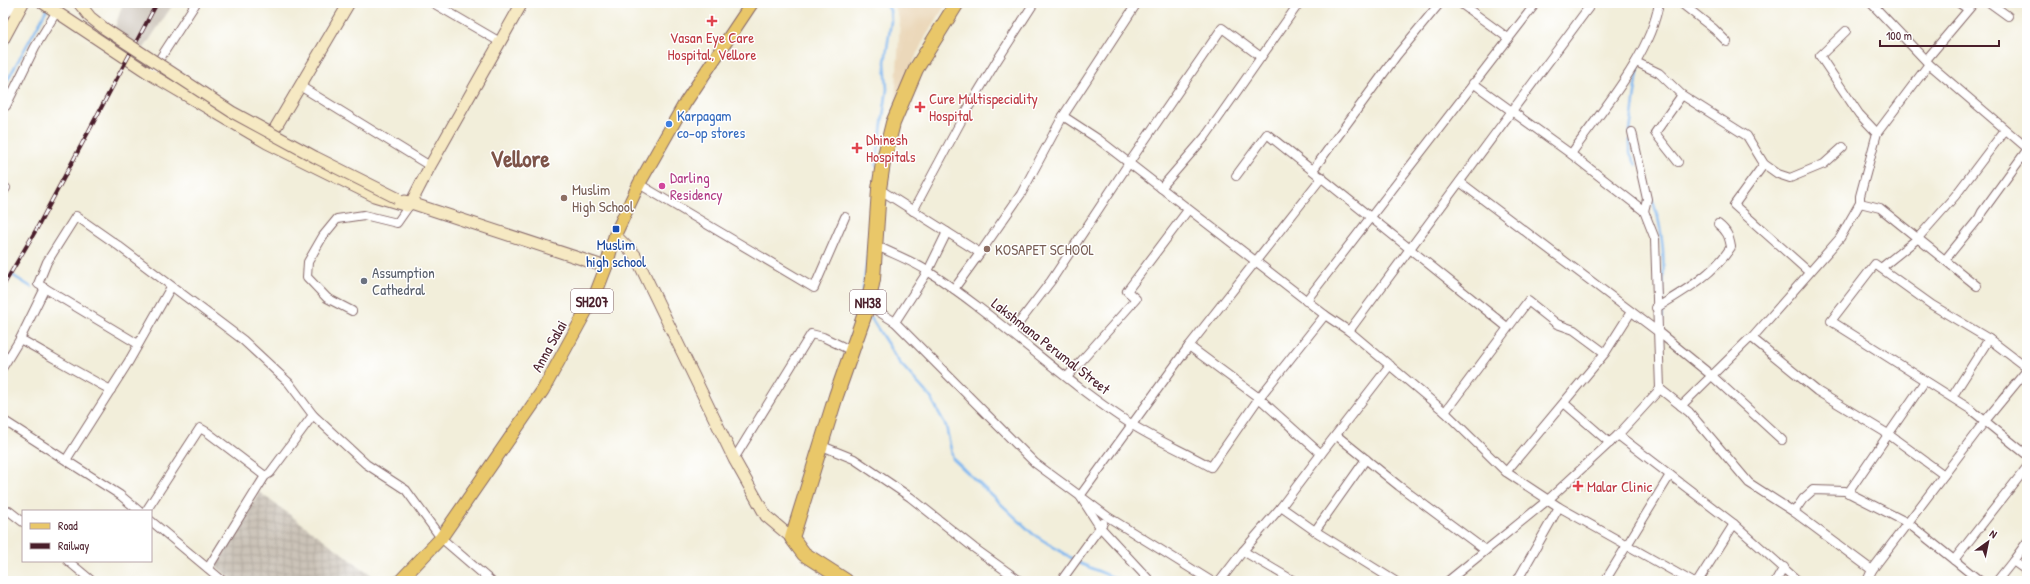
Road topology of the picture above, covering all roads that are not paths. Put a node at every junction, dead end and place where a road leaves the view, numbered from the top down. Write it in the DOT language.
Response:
graph roads {
  1 [pos="16,3"];
  2 [pos="23,3"];
  3 [pos="43,3"];
  4 [pos="79,3"];
  5 [pos="196,3"];
  6 [pos="349,3"];
  7 [pos="434,3"];
  8 [pos="522,3"];
  9 [pos="752,3"];
  10 [pos="958,3"];
  11 [pos="1034,3"];
  12 [pos="1137,3"];
  13 [pos="1299,3"];
  14 [pos="1440,3"];
  15 [pos="1460,3"];
  16 [pos="1536,3"];
  17 [pos="1592,3"];
  18 [pos="1659,3"];
  19 [pos="1681,3"];
  20 [pos="1871,3"];
  21 [pos="1959,3"];
  22 [pos="1974,3"];
  23 [pos="1990,3"];
  24 [pos="1968,9"];
  25 [pos="57,11"];
  26 [pos="3,16"];
  27 [pos="2008,16"];
  28 [pos="1846,31"];
  29 [pos="1508,38"];
  30 [pos="3,40"];
  31 [pos="500,42"];
  32 [pos="1727,42"];
  33 [pos="1261,57"];
  34 [pos="1636,62"];
  35 [pos="1927,62"];
  36 [pos="150,74"];
  37 [pos="1473,83"];
  38 [pos="300,86"];
  39 [pos="1682,95"];
  40 [pos="6,106"];
  41 [pos="1512,112"];
  42 [pos="1063,116"];
  43 [pos="2005,130"];
  44 [pos="1632,132"];
  45 [pos="1877,133"];
  46 [pos="267,143"];
  47 [pos="1843,147"];
  48 [pos="2027,149"];
  49 [pos="1571,154"];
  50 [pos="1678,162"];
  51 [pos="1128,163"];
  52 [pos="1764,164"];
  53 [pos="430,166"];
  54 [pos="1312,170"];
  55 [pos="1236,176"];
  56 [pos="1322,177"];
  57 [pos="1460,182"];
  58 [pos="639,184"];
  59 [pos="1162,188"];
  60 [pos="879,189"];
  61 [pos="411,203"];
  62 [pos="1860,203"];
  63 [pos="1188,210"];
  64 [pos="913,211"];
  65 [pos="1644,211"];
  66 [pos="845,217"];
  67 [pos="1371,218"];
  68 [pos="1718,224"];
  69 [pos="947,232"];
  70 [pos="615,235"];
  71 [pos="1917,239"];
  72 [pos="875,245"];
  73 [pos="1411,248"];
  74 [pos="980,252"];
  75 [pos="1945,260"];
  76 [pos="1255,261"];
  77 [pos="606,267"];
  78 [pos="1881,268"];
  79 [pos="928,271"];
  80 [pos="1809,272"];
  81 [pos="1977,286"];
  82 [pos="171,287"];
  83 [pos="45,288"];
  84 [pos="954,289"];
  85 [pos="1306,301"];
  86 [pos="868,305"];
  87 [pos="1656,308"];
  88 [pos="352,311"];
  89 [pos="1631,312"];
  90 [pos="1325,315"];
  91 [pos="895,322"];
  92 [pos="1507,327"];
  93 [pos="1349,330"];
  94 [pos="1657,331"];
  95 [pos="1012,332"];
  96 [pos="1752,338"];
  97 [pos="20,339"];
  98 [pos="1989,339"];
  99 [pos="138,344"];
  100 [pos="1189,346"];
  101 [pos="852,351"];
  102 [pos="1605,353"];
  103 [pos="1390,365"];
  104 [pos="3,367"];
  105 [pos="2027,369"];
  106 [pos="1712,375"];
  107 [pos="1067,377"];
  108 [pos="1925,381"];
  109 [pos="1660,389"];
  110 [pos="111,390"];
  111 [pos="1952,397"];
  112 [pos="1259,398"];
  113 [pos="1564,403"];
  114 [pos="1681,406"];
  115 [pos="1445,412"];
  116 [pos="312,415"];
  117 [pos="3,420"];
  118 [pos="1985,421"];
  119 [pos="1131,424"];
  120 [pos="1888,434"];
  121 [pos="1336,435"];
  122 [pos="1618,435"];
  123 [pos="1782,440"];
  124 [pos="1610,443"];
  125 [pos="822,446"];
  126 [pos="1321,454"];
  127 [pos="2027,455"];
  128 [pos="734,459"];
  129 [pos="1366,459"];
  130 [pos="66,460"];
  131 [pos="2027,467"];
  132 [pos="1506,472"];
  133 [pos="1670,474"];
  134 [pos="1944,475"];
  135 [pos="265,476"];
  136 [pos="1848,493"];
  137 [pos="1080,496"];
  138 [pos="1549,499"];
  139 [pos="1281,507"];
  140 [pos="1559,508"];
  141 [pos="9,510"];
  142 [pos="138,510"];
  143 [pos="147,510"];
  144 [pos="1794,512"];
  145 [pos="1108,517"];
  146 [pos="22,521"];
  147 [pos="152,522"];
  148 [pos="1908,523"];
  149 [pos="1734,524"];
  150 [pos="1100,527"];
  151 [pos="1314,531"];
  152 [pos="441,538"];
  153 [pos="792,538"];
  154 [pos="2027,542"];
  155 [pos="1627,547"];
  156 [pos="1485,550"];
  157 [pos="1243,551"];
  158 [pos="1954,560"];
  159 [pos="2013,561"];
  160 [pos="69,562"];
  161 [pos="1784,567"];
  162 [pos="208,568"];
  163 [pos="1872,570"];
  164 [pos="2027,571"];
  165 [pos="1451,580"];
  166 [pos="92,581"];
  167 [pos="223,581"];
  168 [pos="400,581"];
  169 [pos="491,581"];
  170 [pos="846,581"];
  171 [pos="1020,581"];
  172 [pos="1062,581"];
  173 [pos="1150,581"];
  174 [pos="1211,581"];
  175 [pos="1220,581"];
  176 [pos="1294,581"];
  177 [pos="1395,581"];
  178 [pos="1517,581"];
  179 [pos="1605,581"];
  180 [pos="1691,581"];
  181 [pos="1698,581"];
  182 [pos="1776,581"];
  183 [pos="1798,581"];
  184 [pos="1867,581"];
  185 [pos="1980,581"];
  186 [pos="1997,581"];
  1 -- 26 [label="street"];
  2 -- 30 [label="main road"];
  3 -- 25 [label="main road"];
  4 -- 61 [label="main road, bridge"];
  5 -- 36 [label="street"];
  6 -- 38 [label="main road"];
  7 -- 31 [label="street"];
  8 -- 31 [label="main road"];
  9 -- 58 [label="main road, Anna Salai / SH207"];
  10 -- 60 [label="highway, NH38"];
  11 -- 64 [label="street"];
  12 -- 42 [label="street"];
  13 -- 33 [label="street"];
  14 -- 54 [label="street"];
  15 -- 29 [label="street"];
  16 -- 29 [label="street"];
  17 -- 41 [label="street"];
  18 -- 34 [label="street"];
  19 -- 32 [label="street"];
  20 -- 35 [label="street"];
  21 -- 24 [label="street"];
  22 -- 24 [label="street"];
  23 -- 27 [label="street"];
  24 -- 35 [label="street"];
  25 -- 36 [label="main road"];
  25 -- 40 [label="street"];
  28 -- 45 [label="street"];
  29 -- 37 [label="street"];
  31 -- 53 [label="main road"];
  33 -- 51 [label="street"];
  33 -- 59 [label="street"];
  34 -- 39 [label="street"];
  34 -- 49 [label="street"];
  35 -- 43 [label="street"];
  35 -- 45 [label="street"];
  36 -- 46 [label="main road"];
  37 -- 41 [label="street"];
  37 -- 67 [label="street"];
  38 -- 46 [label="main road"];
  38 -- 53 [label="street"];
  39 -- 50 [label="street"];
  39 -- 52 [label="street"];
  41 -- 49 [label="street"];
  41 -- 57 [label="street"];
  42 -- 51 [label="street"];
  42 -- 74 [label="street"];
  43 -- 48 [label="street"];
  43 -- 71 [label="street"];
  44 -- 65 [label="street"];
  45 -- 62 [label="street"];
  46 -- 61 [label="main road"];
  47 -- 52 [label="street"];
  48 -- 75 [label="street"];
  49 -- 65 [label="street"];
  51 -- 59 [label="street"];
  51 -- 95 [label="street"];
  52 -- 80 [label="street"];
  53 -- 61 [label="main road"];
  54 -- 55 [label="street"];
  54 -- 56 [label="street"];
  56 -- 67 [label="street"];
  56 -- 76 [label="street"];
  57 -- 73 [label="street"];
  57 -- 89 [label="street"];
  58 -- 66 [label="street"];
  58 -- 70 [label="main road, Anna Salai / SH207"];
  59 -- 63 [label="street"];
  60 -- 64 [label="street"];
  60 -- 72 [label="highway, NH38"];
  61 -- 77 [label="main road"];
  61 -- 88 [label="street"];
  62 -- 71 [label="street"];
  62 -- 80 [label="street"];
  63 -- 76 [label="street"];
  63 -- 107 [label="street"];
  64 -- 69 [label="street"];
  65 -- 87 [label="street"];
  67 -- 73 [label="street"];
  67 -- 85 [label="street"];
  68 -- 87 [label="street"];
  69 -- 74 [label="street"];
  69 -- 79 [label="street"];
  70 -- 77 [label="main road, Anna Salai / SH207"];
  70 -- 128 [label="main road"];
  71 -- 75 [label="street"];
  71 -- 78 [label="street"];
  72 -- 79 [label="street, Lakshmana Perumal Street"];
  72 -- 86 [label="highway, NH38"];
  73 -- 92 [label="street"];
  73 -- 93 [label="street"];
  74 -- 84 [label="street"];
  75 -- 81 [label="street"];
  76 -- 85 [label="street"];
  76 -- 100 [label="street"];
  77 -- 152 [label="main road, Anna Salai / SH207"];
  78 -- 98 [label="street"];
  78 -- 108 [label="street"];
  79 -- 84 [label="street, Lakshmana Perumal Street"];
  79 -- 91 [label="street"];
  80 -- 96 [label="street"];
  82 -- 83 [label="street"];
  82 -- 99 [label="street"];
  82 -- 116 [label="street"];
  83 -- 97 [label="street"];
  83 -- 99 [label="street"];
  84 -- 95 [label="street, Lakshmana Perumal Street"];
  85 -- 90 [label="street"];
  86 -- 91 [label="street"];
  86 -- 101 [label="highway, NH38"];
  87 -- 94 [label="street"];
  89 -- 94 [label="street"];
  89 -- 102 [label="street"];
  90 -- 93 [label="street"];
  90 -- 112 [label="street"];
  91 -- 137 [label="street"];
  92 -- 102 [label="street"];
  92 -- 115 [label="street"];
  93 -- 103 [label="street"];
  94 -- 106 [label="street"];
  94 -- 109 [label="street"];
  95 -- 107 [label="street, Lakshmana Perumal Street"];
  96 -- 106 [label="street"];
  96 -- 120 [label="street"];
  97 -- 104 [label="street"];
  97 -- 110 [label="street"];
  98 -- 105 [label="street"];
  98 -- 111 [label="street"];
  99 -- 110 [label="street"];
  100 -- 112 [label="street"];
  100 -- 119 [label="street"];
  101 -- 125 [label="highway, NH38"];
  101 -- 128 [label="street"];
  102 -- 113 [label="street"];
  103 -- 115 [label="street"];
  103 -- 121 [label="street"];
  105 -- 118 [label="street"];
  106 -- 114 [label="street"];
  106 -- 123 [label="street"];
  107 -- 119 [label="street, Lakshmana Perumal Street"];
  108 -- 111 [label="street"];
  108 -- 120 [label="street"];
  109 -- 114 [label="street"];
  109 -- 122 [label="street"];
  110 -- 130 [label="street"];
  111 -- 118 [label="street"];
  112 -- 119 [label="street, Lakshmana Perumal Street"];
  112 -- 126 [label="street"];
  113 -- 124 [label="street"];
  113 -- 132 [label="street"];
  114 -- 144 [label="street"];
  115 -- 132 [label="street"];
  116 -- 135 [label="street"];
  116 -- 152 [label="street"];
  117 -- 130 [label="street"];
  118 -- 127 [label="street"];
  118 -- 134 [label="street"];
  119 -- 137 [label="street"];
  120 -- 134 [label="street"];
  120 -- 136 [label="street"];
  121 -- 126 [label="street"];
  121 -- 129 [label="street"];
  122 -- 124 [label="street"];
  122 -- 133 [label="street"];
  124 -- 138 [label="street"];
  125 -- 153 [label="highway, NH38"];
  125 -- 171 [label="street"];
  126 -- 139 [label="street"];
  128 -- 153 [label="main road"];
  129 -- 151 [label="street"];
  129 -- 156 [label="street"];
  130 -- 142 [label="street"];
  131 -- 158 [label="street"];
  132 -- 138 [label="street"];
  133 -- 149 [label="street"];
  133 -- 155 [label="street"];
  134 -- 148 [label="street"];
  135 -- 143 [label="street"];
  135 -- 162 [label="street"];
  136 -- 144 [label="street"];
  136 -- 148 [label="street"];
  137 -- 145 [label="street"];
  137 -- 150 [label="street"];
  138 -- 140 [label="street"];
  138 -- 156 [label="street"];
  139 -- 151 [label="street"];
  139 -- 157 [label="street"];
  140 -- 155 [label="street"];
  140 -- 178 [label="street"];
  141 -- 146 [label="street"];
  144 -- 163 [label="street"];
  145 -- 150 [label="street"];
  145 -- 174 [label="street"];
  147 -- 162 [label="street"];
  148 -- 158 [label="street"];
  148 -- 163 [label="street"];
  149 -- 161 [label="street"];
  149 -- 181 [label="street"];
  150 -- 172 [label="street"];
  150 -- 173 [label="street"];
  151 -- 177 [label="street"];
  152 -- 168 [label="main road, Anna Salai / SH207"];
  152 -- 169 [label="street"];
  153 -- 170 [label="highway"];
  154 -- 159 [label="street"];
  155 -- 179 [label="street"];
  155 -- 180 [label="street"];
  156 -- 165 [label="street"];
  157 -- 175 [label="street"];
  157 -- 176 [label="street"];
  158 -- 185 [label="street"];
  159 -- 164 [label="street"];
  159 -- 186 [label="street"];
  160 -- 166 [label="street"];
  161 -- 182 [label="street"];
  161 -- 183 [label="street"];
  162 -- 167 [label="street"];
  163 -- 184 [label="street"];
}
